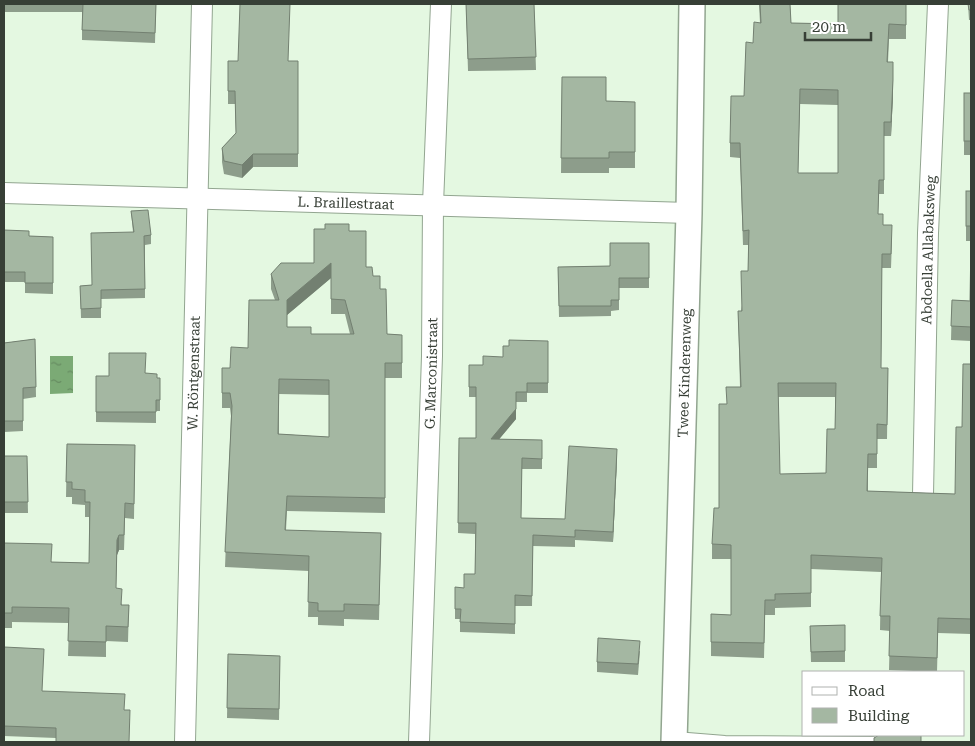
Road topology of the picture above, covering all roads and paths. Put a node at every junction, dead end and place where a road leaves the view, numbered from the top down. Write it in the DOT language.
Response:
graph roads {
  1 [pos="202,4"];
  2 [pos="441,4"];
  3 [pos="692,4"];
  4 [pos="938,4"];
  5 [pos="4,193"];
  6 [pos="198,198"];
  7 [pos="433,204"];
  8 [pos="689,213"];
  9 [pos="922,495"];
  10 [pos="674,740"];
  11 [pos="185,742"];
  12 [pos="419,742"];
  13 [pos="873,742"];
  1 -- 6 [label="street, W. Röntgenstraat"];
  2 -- 7 [label="street, G. Marconistraat"];
  3 -- 8 [label="street, Twee Kinderenweg"];
  4 -- 9 [label="street, Abdoella Allabaksweg"];
  5 -- 6 [label="street, L. Braillestraat"];
  6 -- 7 [label="street, L. Braillestraat"];
  6 -- 11 [label="street, W. Röntgenstraat"];
  7 -- 8 [label="street, L. Braillestraat"];
  7 -- 12 [label="street, G. Marconistraat"];
  8 -- 10 [label="street, Twee Kinderenweg"];
  10 -- 13 [label="lane"];
}
